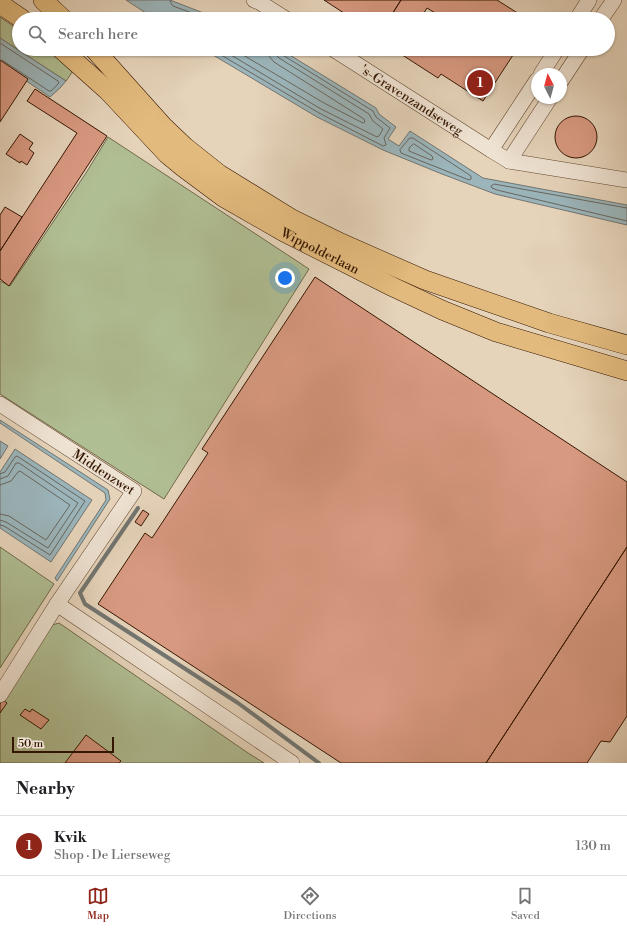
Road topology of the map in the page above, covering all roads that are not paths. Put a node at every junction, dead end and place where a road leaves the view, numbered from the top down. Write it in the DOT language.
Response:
graph roads {
  1 [pos="43,0"];
  2 [pos="589,0"];
  3 [pos="614,0"];
  4 [pos="257,1"];
  5 [pos="0,4"];
  6 [pos="12,12"];
  7 [pos="56,12"];
  8 [pos="275,12"];
  9 [pos="581,12"];
  10 [pos="606,12"];
  11 [pos="69,56"];
  12 [pos="100,56"];
  13 [pos="344,56"];
  14 [pos="553,56"];
  15 [pos="577,56"];
  16 [pos="545,68"];
  17 [pos="567,72"];
  18 [pos="531,89"];
  19 [pos="546,104"];
  20 [pos="491,150"];
  21 [pos="509,161"];
  22 [pos="627,180"];
  23 [pos="627,345"];
  24 [pos="627,371"];
  25 [pos="0,404"];
  26 [pos="57,604"];
  27 [pos="0,695"];
  28 [pos="292,763"];
  1 -- 7 [label="main road"];
  2 -- 9 [label="street"];
  3 -- 10 [label="street"];
  4 -- 8 [label="street"];
  5 -- 6 [label="main road"];
  11 -- 24 [label="main road, Wippolderlaan"];
  12 -- 23 [label="main road, Wippolderlaan"];
  13 -- 20 [label="street, 's-Gravenzandseweg"];
  14 -- 16 [label="street"];
  15 -- 17 [label="street"];
  18 -- 20 [label="street"];
  19 -- 21 [label="street"];
  20 -- 21 [label="street, 's-Gravenzandseweg"];
  21 -- 22 [label="street"];
  25 -- 26 [label="street, Middenzwet"];
  26 -- 27 [label="street, Middenzwet"];
  26 -- 28 [label="street"];
}
